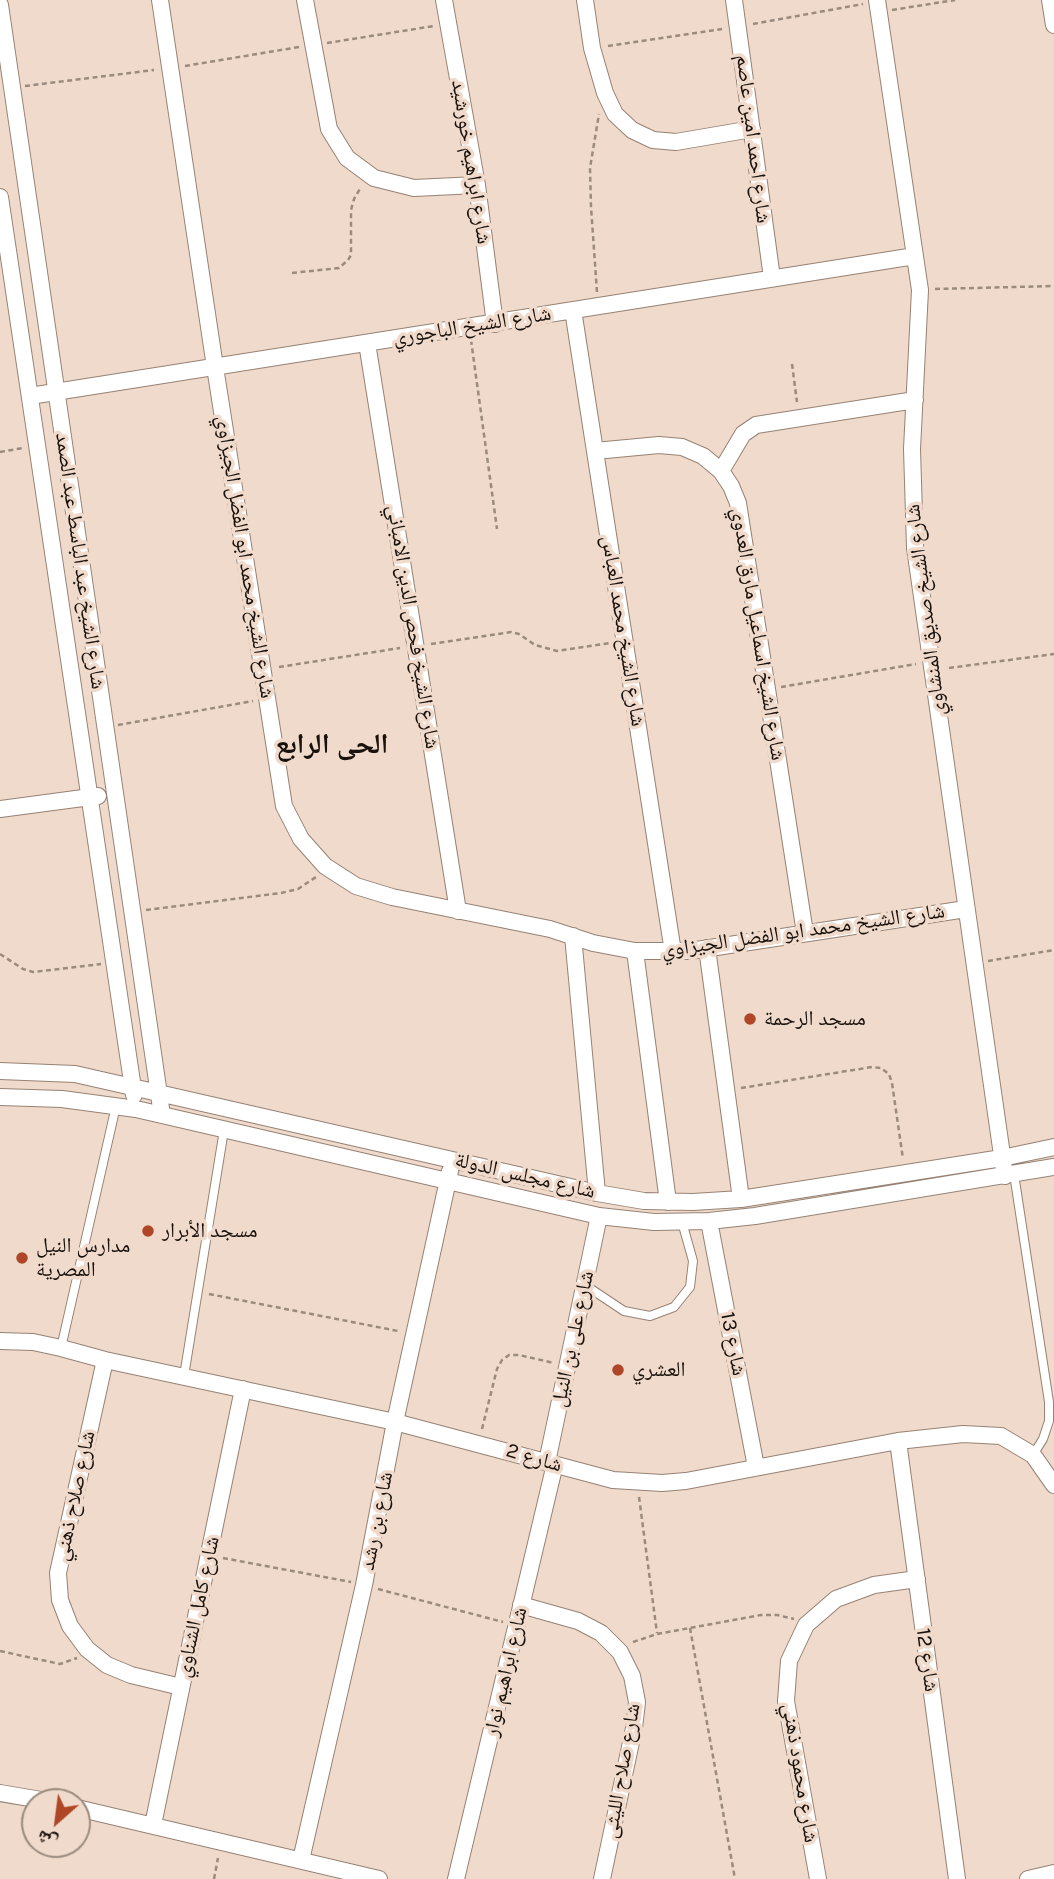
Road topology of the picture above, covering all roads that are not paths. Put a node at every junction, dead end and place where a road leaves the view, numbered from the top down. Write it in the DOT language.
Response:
graph roads {
  1 [pos="160,0"];
  2 [pos="305,0"];
  3 [pos="444,0"];
  4 [pos="585,0"];
  5 [pos="734,0"];
  6 [pos="1050,0"];
  7 [pos="0,5"];
  8 [pos="878,6"];
  9 [pos="1054,24"];
  10 [pos="752,129"];
  11 [pos="477,186"];
  12 [pos="0,197"];
  13 [pos="915,256"];
  14 [pos="772,278"];
  15 [pos="573,310"];
  16 [pos="495,324"];
  17 [pos="367,343"];
  18 [pos="215,367"];
  19 [pos="55,392"];
  20 [pos="30,396"];
  21 [pos="915,400"];
  22 [pos="595,451"];
  23 [pos="721,471"];
  24 [pos="114,794"];
  25 [pos="90,797"];
  26 [pos="0,809"];
  27 [pos="966,909"];
  28 [pos="458,911"];
  29 [pos="805,933"];
  30 [pos="573,936"];
  31 [pos="707,948"];
  32 [pos="635,951"];
  33 [pos="673,952"];
  34 [pos="0,1071"];
  35 [pos="133,1087"];
  36 [pos="159,1093"];
  37 [pos="0,1097"];
  38 [pos="116,1106"];
  39 [pos="136,1109"];
  40 [pos="162,1115"];
  41 [pos="224,1130"];
  42 [pos="1054,1147"];
  43 [pos="1002,1158"];
  44 [pos="453,1159"];
  45 [pos="1054,1167"];
  46 [pos="1010,1175"];
  47 [pos="448,1182"];
  48 [pos="597,1193"];
  49 [pos="747,1198"];
  50 [pos="668,1202"];
  51 [pos="599,1216"];
  52 [pos="755,1216"];
  53 [pos="682,1222"];
  54 [pos="709,1222"];
  55 [pos="586,1285"];
  56 [pos="0,1341"];
  57 [pos="61,1348"];
  58 [pos="105,1360"];
  59 [pos="184,1376"];
  60 [pos="243,1388"];
  61 [pos="395,1422"];
  62 [pos="898,1441"];
  63 [pos="1033,1455"];
  64 [pos="551,1463"];
  65 [pos="756,1468"];
  66 [pos="1054,1485"];
  67 [pos="916,1579"];
  68 [pos="521,1605"];
  69 [pos="181,1687"];
  70 [pos="0,1793"];
  71 [pos="21,1797"];
  72 [pos="91,1811"];
  73 [pos="153,1825"];
  74 [pos="301,1860"];
  75 [pos="1054,1873"];
  76 [pos="379,1879"];
  77 [pos="456,1879"];
  78 [pos="602,1879"];
  79 [pos="818,1879"];
  80 [pos="957,1879"];
  81 [pos="1028,1879"];
  1 -- 18 [label="street, شارع الشيخ محمد ابو الفضل الجيزاوي"];
  2 -- 11 [label="street"];
  3 -- 11 [label="street, شارع ابراهيم خورشيد"];
  4 -- 10 [label="street"];
  5 -- 10 [label="street, شارع احمد امين عاصم"];
  6 -- 9 [label="street"];
  7 -- 19 [label="street, شارع الشيخ عبد الباسط عبد الصمد"];
  8 -- 13 [label="street, شارع الشيخ صديق المنشاوي"];
  10 -- 14 [label="street, شارع احمد امين عاصم"];
  11 -- 16 [label="street, شارع ابراهيم خورشيد"];
  12 -- 20 [label="street, شارع الشيخ عبد الباسط عبد الصمد"];
  13 -- 14 [label="street, شارع الشيخ الباجوري"];
  13 -- 21 [label="street, شارع الشيخ صديق المنشاوي"];
  14 -- 15 [label="street, شارع الشيخ الباجوري"];
  15 -- 16 [label="street, شارع الشيخ الباجوري"];
  15 -- 22 [label="street, شارع الشيخ محمد العباس"];
  16 -- 17 [label="street, شارع الشيخ الباجوري"];
  17 -- 18 [label="street, شارع الشيخ الباجوري"];
  17 -- 28 [label="street, شارع الشيخ فحص الدين الامباني"];
  18 -- 19 [label="street, شارع الشيخ الباجوري"];
  18 -- 28 [label="street, شارع الشيخ محمد ابو الفضل الجيزاوي"];
  19 -- 20 [label="street, شارع الشيخ الباجوري"];
  19 -- 24 [label="street, شارع الشيخ عبد الباسط عبد الصمد"];
  20 -- 25 [label="street, شارع الشيخ عبد الباسط عبد الصمد"];
  21 -- 23 [label="street"];
  21 -- 27 [label="street, شارع الشيخ صديق المنشاوي"];
  22 -- 23 [label="street, شارع الشيخ اسماعيل مارق العدوي"];
  22 -- 33 [label="street, شارع الشيخ محمد العباس"];
  23 -- 29 [label="street, شارع الشيخ اسماعيل مارق العدوي"];
  24 -- 25 [label="street"];
  24 -- 36 [label="street, شارع الشيخ عبد الباسط عبد الصمد"];
  25 -- 26 [label="street"];
  25 -- 35 [label="street, شارع الشيخ عبد الباسط عبد الصمد"];
  27 -- 29 [label="street, شارع الشيخ محمد ابو الفضل الجيزاوي"];
  27 -- 43 [label="street, شارع الشيخ صديق المنشاوي"];
  28 -- 30 [label="street, شارع الشيخ محمد ابو الفضل الجيزاوي"];
  29 -- 31 [label="street, شارع الشيخ محمد ابو الفضل الجيزاوي"];
  30 -- 32 [label="street, شارع الشيخ محمد ابو الفضل الجيزاوي"];
  30 -- 48 [label="street"];
  31 -- 33 [label="street, شارع الشيخ محمد ابو الفضل الجيزاوي"];
  31 -- 49 [label="street"];
  32 -- 33 [label="street, شارع الشيخ محمد ابو الفضل الجيزاوي"];
  32 -- 50 [label="street"];
  34 -- 35 [label="street, شارع مجلس الدولة"];
  35 -- 36 [label="street, شارع مجلس الدولة"];
  35 -- 39 [label="street, شارع الشيخ عبد الباسط عبد الصمد"];
  36 -- 40 [label="street, شارع الشيخ عبد الباسط عبد الصمد"];
  36 -- 44 [label="street, شارع مجلس الدولة"];
  37 -- 38 [label="street, شارع مجلس الدولة"];
  38 -- 39 [label="street, شارع مجلس الدولة"];
  38 -- 57 [label="lane"];
  39 -- 40 [label="street, شارع مجلس الدولة"];
  40 -- 41 [label="street, شارع مجلس الدولة"];
  41 -- 47 [label="street, شارع مجلس الدولة"];
  41 -- 59 [label="lane"];
  42 -- 43 [label="street, شارع مجلس الدولة"];
  43 -- 46 [label="street, شارع الشيخ صديق المنشاوي"];
  43 -- 49 [label="street, شارع مجلس الدولة"];
  44 -- 47 [label="street, شارع بن رشد"];
  44 -- 48 [label="street, شارع مجلس الدولة"];
  45 -- 46 [label="street, شارع مجلس الدولة"];
  46 -- 52 [label="street, شارع مجلس الدولة"];
  46 -- 63 [label="lane"];
  47 -- 51 [label="street, شارع مجلس الدولة"];
  47 -- 61 [label="street, شارع بن رشد"];
  48 -- 50 [label="street, شارع مجلس الدولة"];
  49 -- 50 [label="street, شارع مجلس الدولة"];
  49 -- 52 [label="street"];
  51 -- 53 [label="street, شارع مجلس الدولة"];
  51 -- 55 [label="street, شارع على بن النيل"];
  52 -- 54 [label="street, شارع مجلس الدولة"];
  53 -- 54 [label="street, شارع مجلس الدولة"];
  53 -- 55 [label="lane"];
  54 -- 65 [label="street, شارع 13"];
  55 -- 64 [label="street, شارع على بن النيل"];
  56 -- 57 [label="street, شارع 2"];
  57 -- 58 [label="street, شارع 2"];
  58 -- 59 [label="street, شارع 2"];
  58 -- 69 [label="street, شارع صلاح ذهني"];
  59 -- 60 [label="street, شارع 2"];
  60 -- 61 [label="street, شارع 2"];
  60 -- 69 [label="street, شارع كامل الشناوي"];
  61 -- 64 [label="street, شارع 2"];
  61 -- 74 [label="street, شارع بن رشد"];
  62 -- 63 [label="street, شارع 2"];
  62 -- 65 [label="street, شارع 2"];
  62 -- 67 [label="street, شارع 12"];
  63 -- 66 [label="street, شارع 2"];
  64 -- 65 [label="street, شارع 2"];
  64 -- 68 [label="street, شارع ابراهيم نوار"];
  67 -- 79 [label="street, شارع محمود ذهني"];
  67 -- 80 [label="street, شارع 12"];
  68 -- 77 [label="street, شارع ابراهيم نوار"];
  68 -- 78 [label="street, شارع صلاح الليثى"];
  69 -- 73 [label="street, شارع كامل الشناوي"];
  70 -- 71 [label="street"];
  72 -- 73 [label="street"];
  73 -- 74 [label="street"];
  74 -- 76 [label="street"];
  75 -- 81 [label="street"];
}
